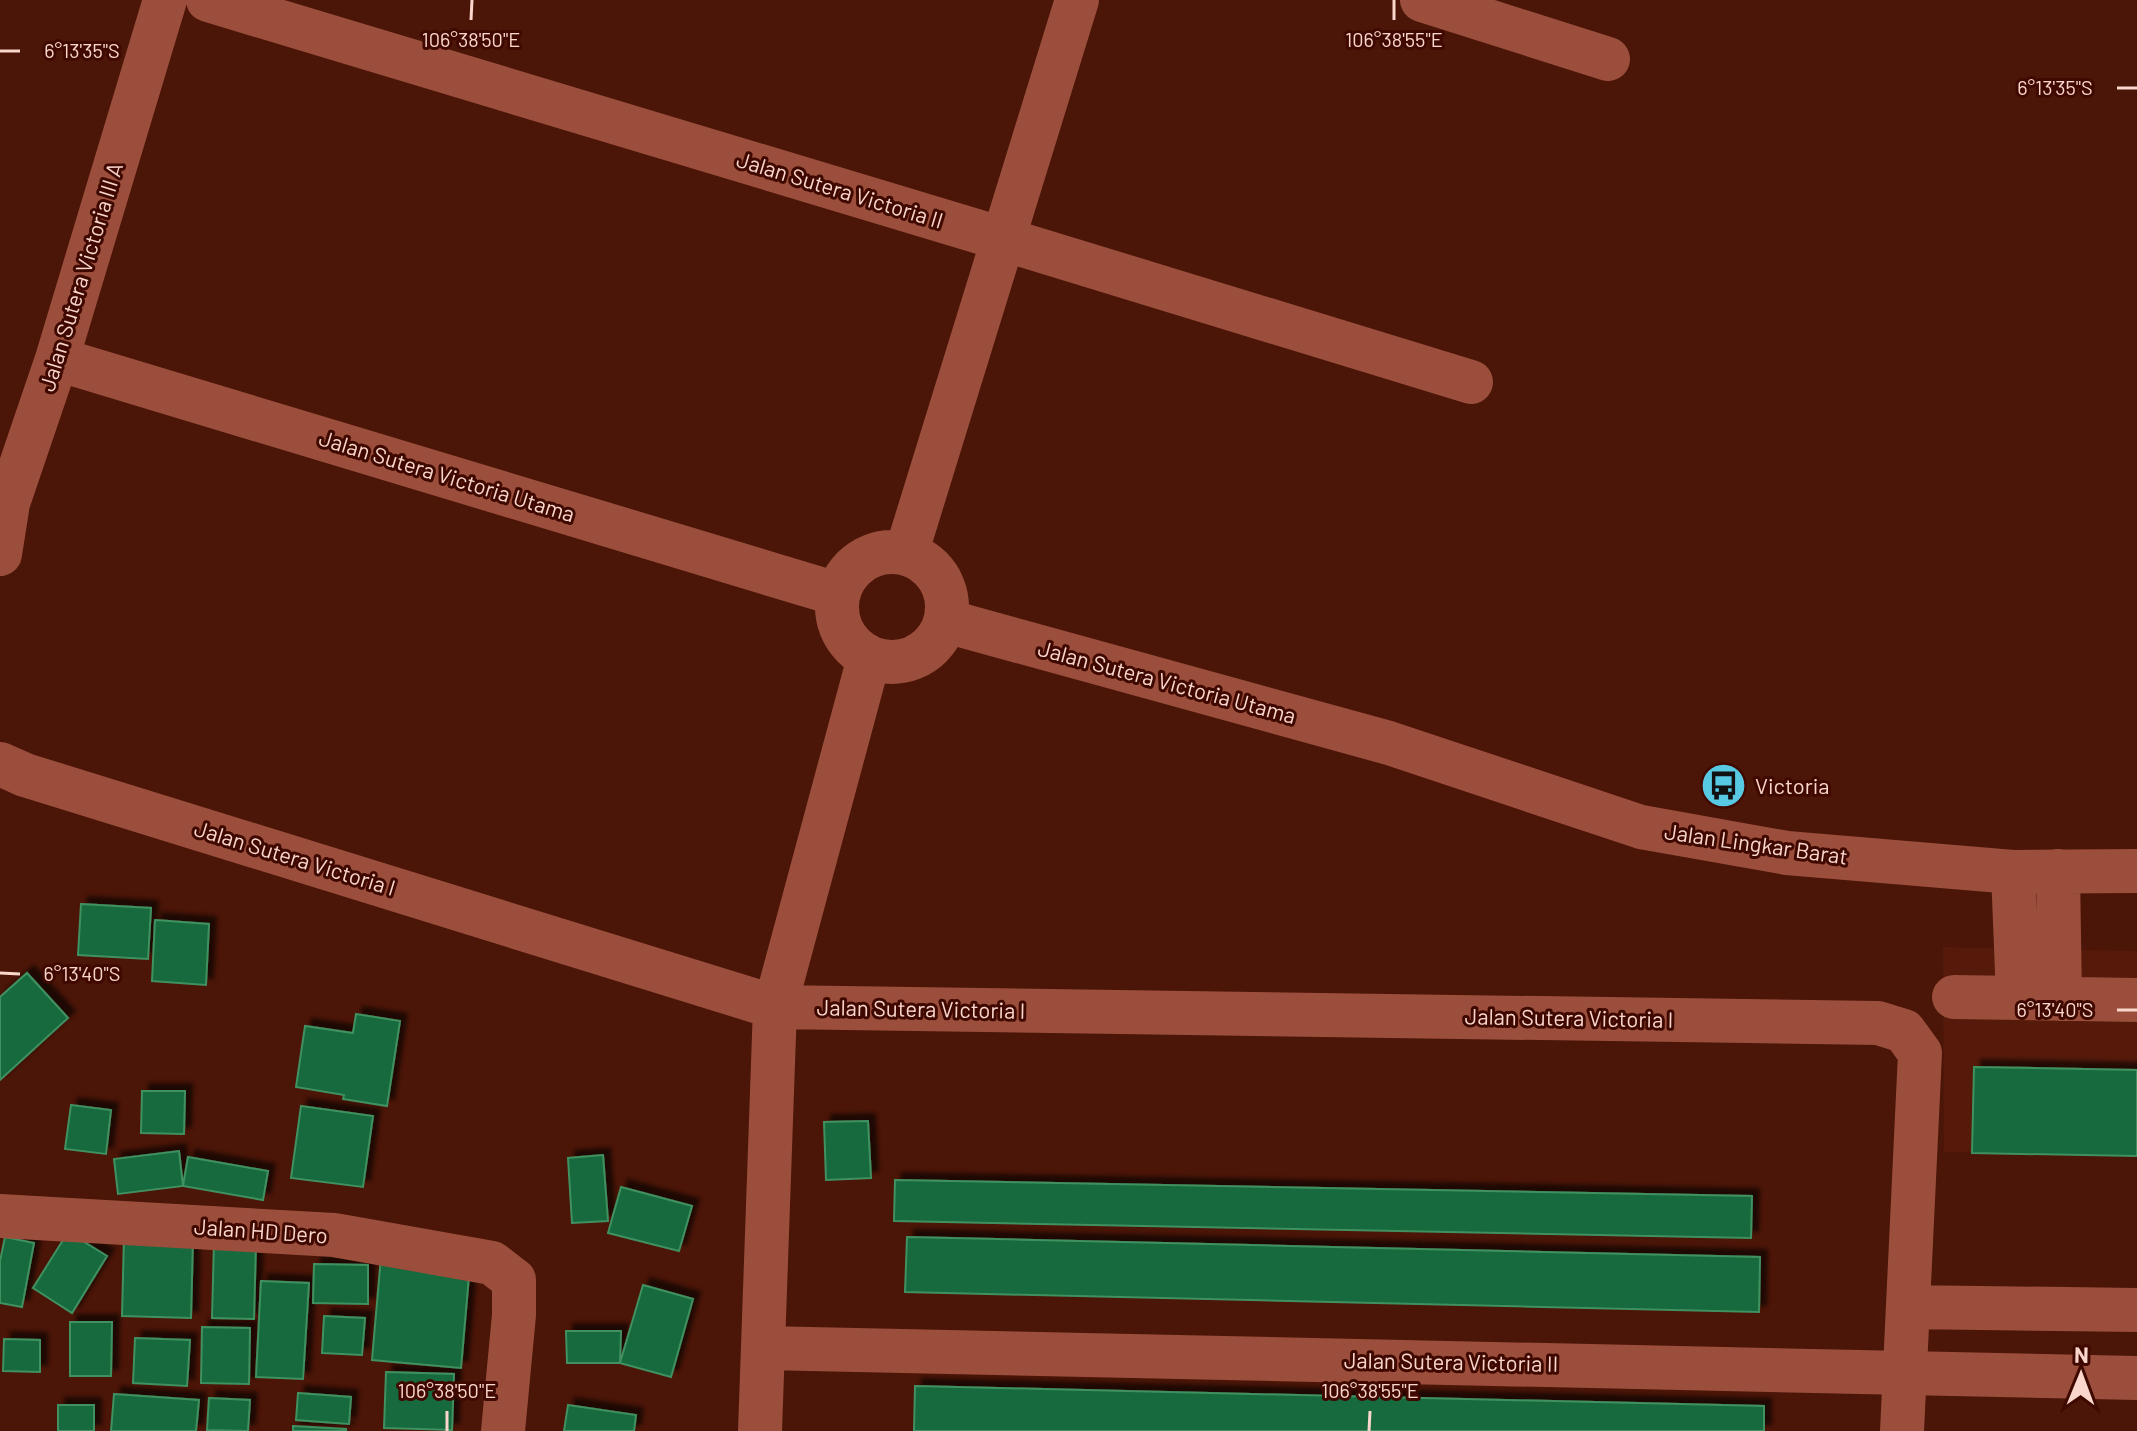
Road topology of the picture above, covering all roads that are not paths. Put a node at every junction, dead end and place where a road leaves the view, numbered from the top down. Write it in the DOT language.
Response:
graph roads {
  1 [pos="165,0"];
  2 [pos="208,0"];
  3 [pos="1077,0"];
  4 [pos="1422,0"];
  5 [pos="1475,8"];
  6 [pos="1608,59"];
  7 [pos="1003,239"];
  8 [pos="57,359"];
  9 [pos="1471,382"];
  10 [pos="0,554"];
  11 [pos="906,554"];
  12 [pos="837,594"];
  13 [pos="946,621"];
  14 [pos="869,658"];
  15 [pos="1389,743"];
  16 [pos="0,764"];
  17 [pos="2058,871"];
  18 [pos="2137,871"];
  19 [pos="2013,872"];
  20 [pos="1954,997"];
  21 [pos="2039,998"];
  22 [pos="2137,1000"];
  23 [pos="775,1007"];
  24 [pos="0,1216"];
  25 [pos="1908,1307"];
  26 [pos="2137,1310"];
  27 [pos="764,1348"];
  28 [pos="1905,1372"];
  29 [pos="2137,1378"];
  30 [pos="503,1431"];
  31 [pos="760,1431"];
  32 [pos="1902,1431"];
  1 -- 8 [label="street, Jalan Sutera Victoria III A"];
  2 -- 7 [label="street, Jalan Sutera Victoria II"];
  3 -- 7 [label="street"];
  4 -- 5 [label="street"];
  5 -- 6 [label="street"];
  7 -- 9 [label="street, Jalan Sutera Victoria II"];
  7 -- 11 [label="street"];
  8 -- 10 [label="street, Jalan Sutera Victoria III A"];
  8 -- 12 [label="street, Jalan Sutera Victoria Utama"];
  11 -- 12 [label="street"];
  11 -- 13 [label="street"];
  12 -- 14 [label="street"];
  13 -- 14 [label="street"];
  13 -- 15 [label="street, Jalan Sutera Victoria Utama"];
  14 -- 23 [label="street"];
  15 -- 19 [label="street, Jalan Lingkar Barat"];
  16 -- 23 [label="street, Jalan Sutera Victoria I"];
  17 -- 18 [label="street, Jalan Lingkar Barat"];
  17 -- 19 [label="street, Jalan Lingkar Barat"];
  17 -- 21 [label="street"];
  19 -- 21 [label="street"];
  20 -- 21 [label="street"];
  21 -- 22 [label="street"];
  23 -- 25 [label="street, Jalan Sutera Victoria I"];
  23 -- 27 [label="street"];
  24 -- 30 [label="street, Jalan HD Dero"];
  25 -- 26 [label="street"];
  25 -- 28 [label="street"];
  27 -- 28 [label="street, Jalan Sutera Victoria II"];
  27 -- 31 [label="street"];
  28 -- 29 [label="street, Jalan Sutera Victoria II"];
  28 -- 32 [label="street"];
}
